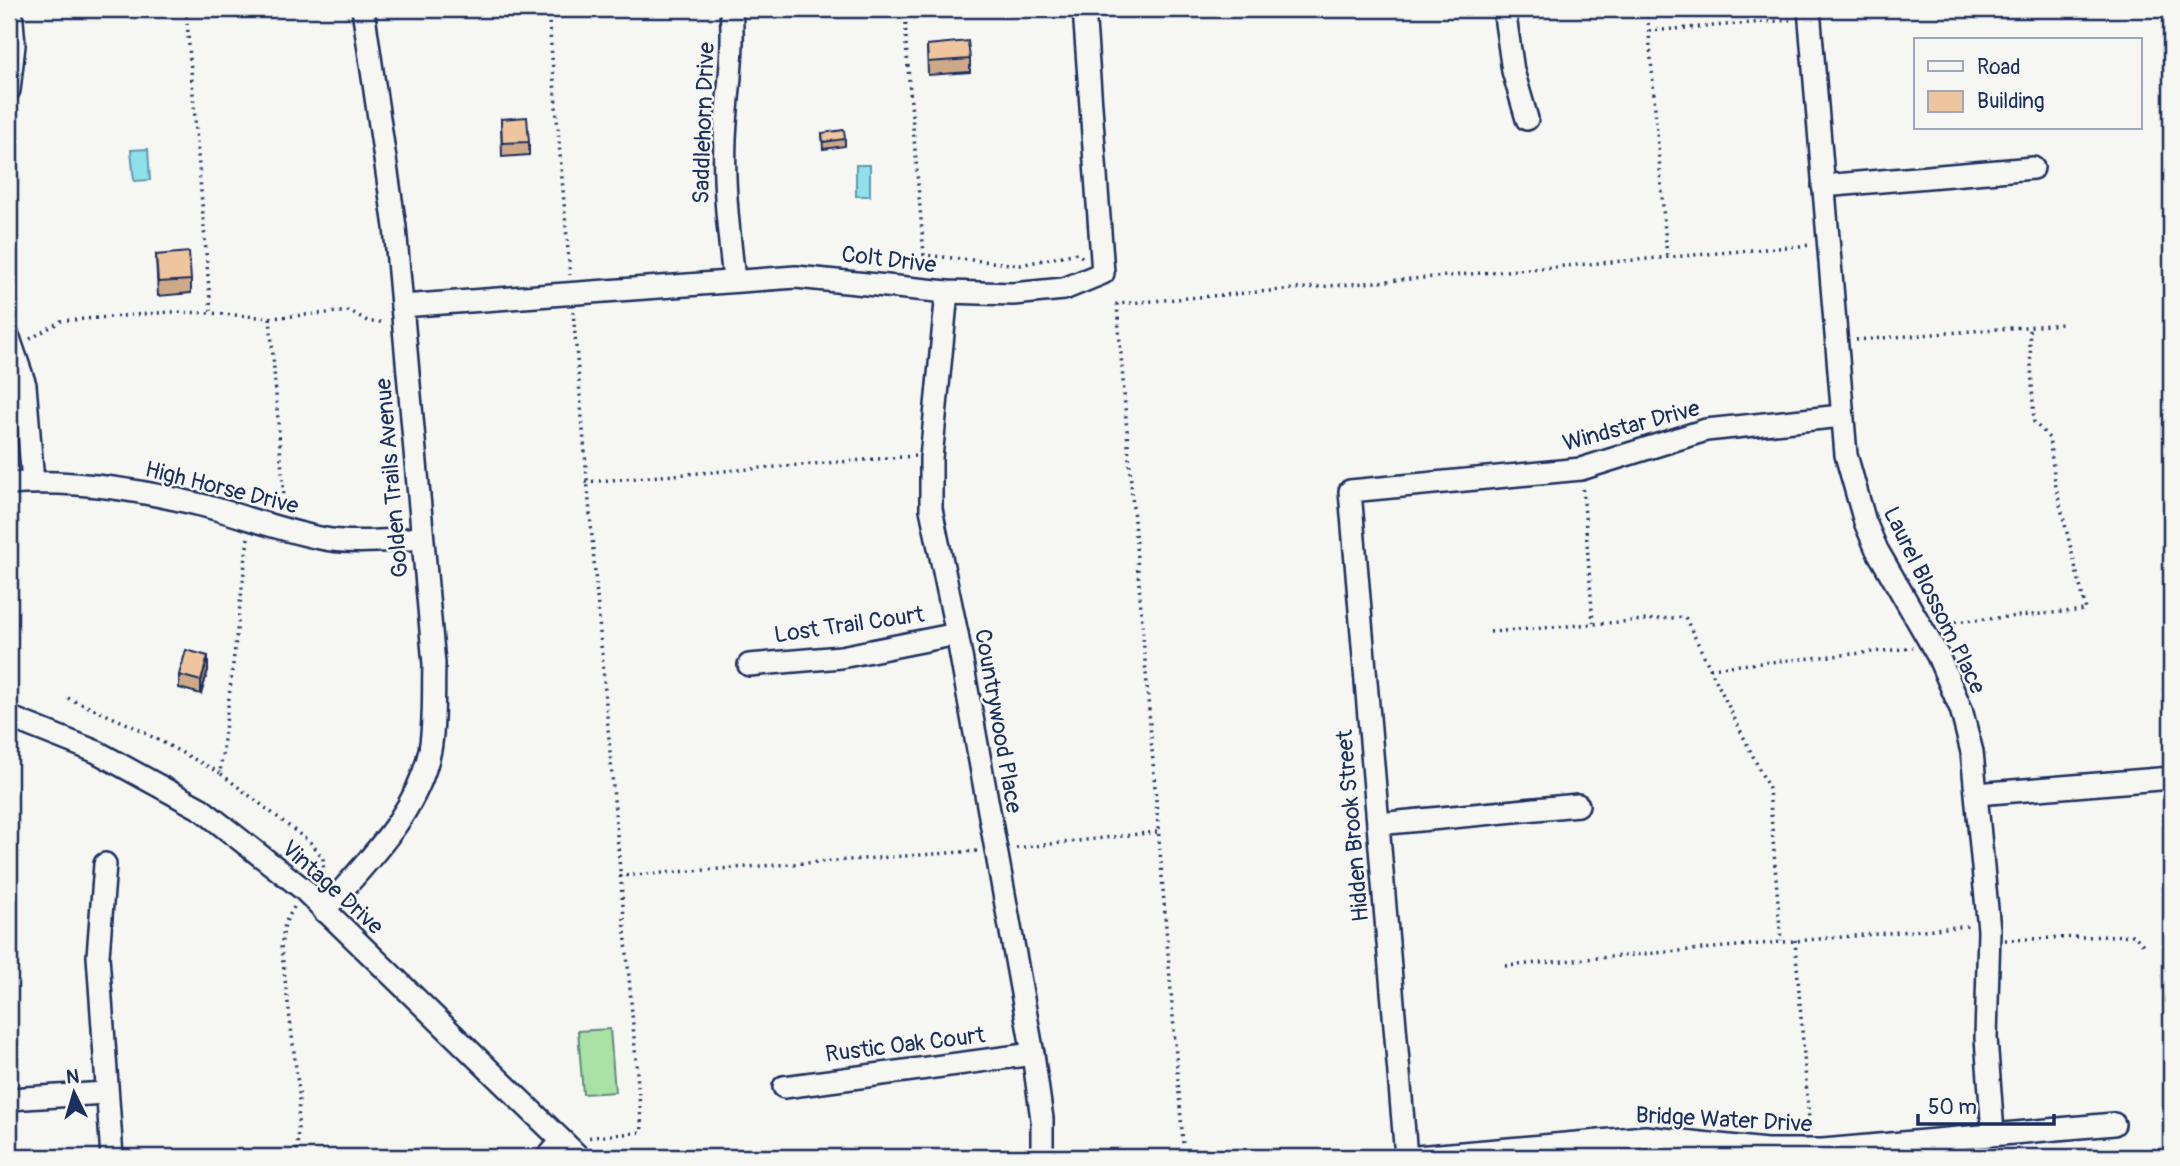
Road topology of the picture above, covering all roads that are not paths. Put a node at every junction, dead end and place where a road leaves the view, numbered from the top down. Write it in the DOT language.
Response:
graph roads {
  1 [pos="11,9"];
  2 [pos="363,9"];
  3 [pos="731,9"];
  4 [pos="1084,9"];
  5 [pos="1504,9"];
  6 [pos="1809,14"];
  7 [pos="9,90"];
  8 [pos="1527,119"];
  9 [pos="2032,168"];
  10 [pos="1823,186"];
  11 [pos="734,280"];
  12 [pos="947,292"];
  13 [pos="403,314"];
  14 [pos="10,342"];
  15 [pos="1842,416"];
  16 [pos="33,482"];
  17 [pos="9,484"];
  18 [pos="1350,491"];
  19 [pos="422,538"];
  20 [pos="957,634"];
  21 [pos="749,665"];
  22 [pos="9,718"];
  23 [pos="2171,778"];
  24 [pos="1977,794"];
  25 [pos="1578,805"];
  26 [pos="1378,824"];
  27 [pos="105,864"];
  28 [pos="324,911"];
  29 [pos="1033,1054"];
  30 [pos="784,1087"];
  31 [pos="106,1093"];
  32 [pos="9,1100"];
  33 [pos="2114,1124"];
  34 [pos="1993,1133"];
  35 [pos="562,1141"];
  36 [pos="112,1157"];
  37 [pos="548,1157"];
  38 [pos="579,1157"];
  39 [pos="1042,1157"];
  40 [pos="1406,1157"];
  41 [pos="1416,1157"];
  1 -- 7 [label="street"];
  2 -- 13 [label="street, Golden Trails Avenue"];
  3 -- 11 [label="street, Saddlehorn Drive"];
  4 -- 12 [label="street, Colt Drive"];
  5 -- 8 [label="street"];
  6 -- 10 [label="street, Laurel Blossom Place"];
  9 -- 10 [label="street"];
  10 -- 15 [label="street, Laurel Blossom Place"];
  11 -- 12 [label="street, Colt Drive"];
  11 -- 13 [label="street, Colt Drive"];
  12 -- 20 [label="street, Countrywood Place"];
  13 -- 19 [label="street, Golden Trails Avenue"];
  14 -- 16 [label="street"];
  15 -- 18 [label="street, Windstar Drive"];
  15 -- 24 [label="street, Laurel Blossom Place"];
  16 -- 17 [label="street, High Horse Drive"];
  16 -- 19 [label="street, High Horse Drive"];
  18 -- 26 [label="street, Hidden Brook Street"];
  19 -- 28 [label="street, Golden Trails Avenue"];
  20 -- 21 [label="street, Lost Trail Court"];
  20 -- 29 [label="street, Countrywood Place"];
  22 -- 28 [label="street, Vintage Drive"];
  23 -- 24 [label="street"];
  24 -- 34 [label="street, Laurel Blossom Place"];
  25 -- 26 [label="street"];
  26 -- 40 [label="street, Hidden Brook Street"];
  27 -- 31 [label="street"];
  28 -- 35 [label="street, Vintage Drive"];
  29 -- 30 [label="street, Rustic Oak Court"];
  29 -- 39 [label="street, Countrywood Place"];
  31 -- 32 [label="street"];
  31 -- 36 [label="street"];
  33 -- 34 [label="street, Bridge Water Drive"];
  34 -- 41 [label="street, Bridge Water Drive"];
  35 -- 37 [label="street"];
  35 -- 38 [label="street, Vintage Drive"];
}
